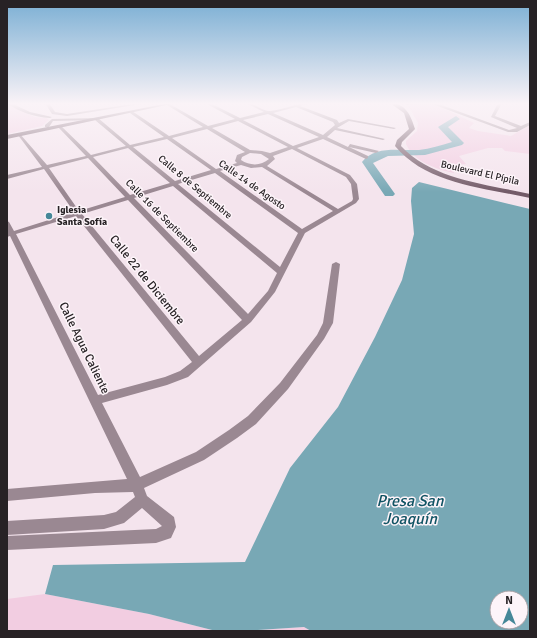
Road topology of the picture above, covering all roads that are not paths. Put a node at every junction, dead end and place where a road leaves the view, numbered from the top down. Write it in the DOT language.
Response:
graph roads {
  1 [pos="20,133"];
  2 [pos="30,133"];
  3 [pos="66,133"];
  4 [pos="113,133"];
  5 [pos="161,133"];
  6 [pos="184,133"];
  7 [pos="211,133"];
  8 [pos="213,133"];
  9 [pos="266,133"];
  10 [pos="315,133"];
  11 [pos="329,133"];
  12 [pos="359,133"];
  13 [pos="408,133"];
  14 [pos="413,133"];
  15 [pos="20,135"];
  16 [pos="7,136"];
  17 [pos="167,137"];
  18 [pos="324,137"];
  19 [pos="383,139"];
  20 [pos="337,144"];
  21 [pos="130,146"];
  22 [pos="293,147"];
  23 [pos="376,151"];
  24 [pos="249,152"];
  25 [pos="406,152"];
  26 [pos="243,154"];
  27 [pos="270,155"];
  28 [pos="89,157"];
  29 [pos="366,157"];
  30 [pos="241,164"];
  31 [pos="265,164"];
  32 [pos="46,168"];
  33 [pos="216,171"];
  34 [pos="7,177"];
  35 [pos="174,184"];
  36 [pos="530,192"];
  37 [pos="530,196"];
  38 [pos="129,198"];
  39 [pos="340,209"];
  40 [pos="78,214"];
  41 [pos="7,223"];
  42 [pos="302,232"];
  43 [pos="10,234"];
  44 [pos="336,264"];
  45 [pos="281,272"];
  46 [pos="248,320"];
  47 [pos="198,362"];
  48 [pos="95,400"];
  49 [pos="137,485"];
  50 [pos="7,495"];
  51 [pos="142,500"];
  52 [pos="7,528"];
  53 [pos="7,543"];
  1 -- 16 [label="street"];
  2 -- 15 [label="street"];
  3 -- 28 [label="street, Calle 16 de Septiembre"];
  4 -- 21 [label="street, Calle 8 de Septiembre"];
  5 -- 17 [label="street, Calle 14 de Agosto"];
  6 -- 17 [label="street"];
  7 -- 26 [label="street"];
  8 -- 24 [label="street"];
  9 -- 22 [label="street"];
  10 -- 18 [label="street"];
  11 -- 18 [label="street"];
  12 -- 19 [label="street"];
  13 -- 25 [label="street"];
  14 -- 25 [label="street"];
  15 -- 16 [label="street"];
  15 -- 32 [label="street, Calle 22 de Diciembre"];
  17 -- 21 [label="street"];
  17 -- 33 [label="street, Calle 14 de Agosto"];
  18 -- 20 [label="street"];
  18 -- 22 [label="street"];
  20 -- 23 [label="street"];
  20 -- 29 [label="street"];
  21 -- 28 [label="street"];
  21 -- 35 [label="street, Calle 8 de Septiembre"];
  22 -- 27 [label="street"];
  22 -- 39 [label="street"];
  24 -- 26 [label="street"];
  24 -- 27 [label="street"];
  25 -- 36 [label="street, Boulevard El Pípila"];
  25 -- 37 [label="street, Boulevard El Pípila"];
  26 -- 30 [label="street"];
  27 -- 31 [label="street"];
  28 -- 32 [label="street"];
  28 -- 38 [label="street, Calle 16 de Septiembre"];
  30 -- 31 [label="street"];
  30 -- 33 [label="street"];
  31 -- 39 [label="street"];
  32 -- 34 [label="street"];
  32 -- 40 [label="street, Calle 22 de Diciembre"];
  33 -- 35 [label="street"];
  33 -- 42 [label="street, Calle 14 de Agosto"];
  35 -- 38 [label="street"];
  35 -- 45 [label="street, Calle 8 de Septiembre"];
  38 -- 40 [label="street"];
  38 -- 46 [label="street, Calle 16 de Septiembre"];
  39 -- 42 [label="street"];
  40 -- 43 [label="street"];
  40 -- 47 [label="street, Calle 22 de Diciembre"];
  41 -- 43 [label="street, Calle Agua Caliente"];
  42 -- 45 [label="street"];
  43 -- 48 [label="street, Calle Agua Caliente"];
  44 -- 49 [label="street"];
  45 -- 46 [label="street"];
  46 -- 47 [label="street"];
  47 -- 48 [label="street"];
  48 -- 49 [label="street, Calle Agua Caliente"];
  49 -- 50 [label="street"];
  49 -- 51 [label="street, Calle Agua Caliente"];
  51 -- 52 [label="street"];
  51 -- 53 [label="street"];
}
